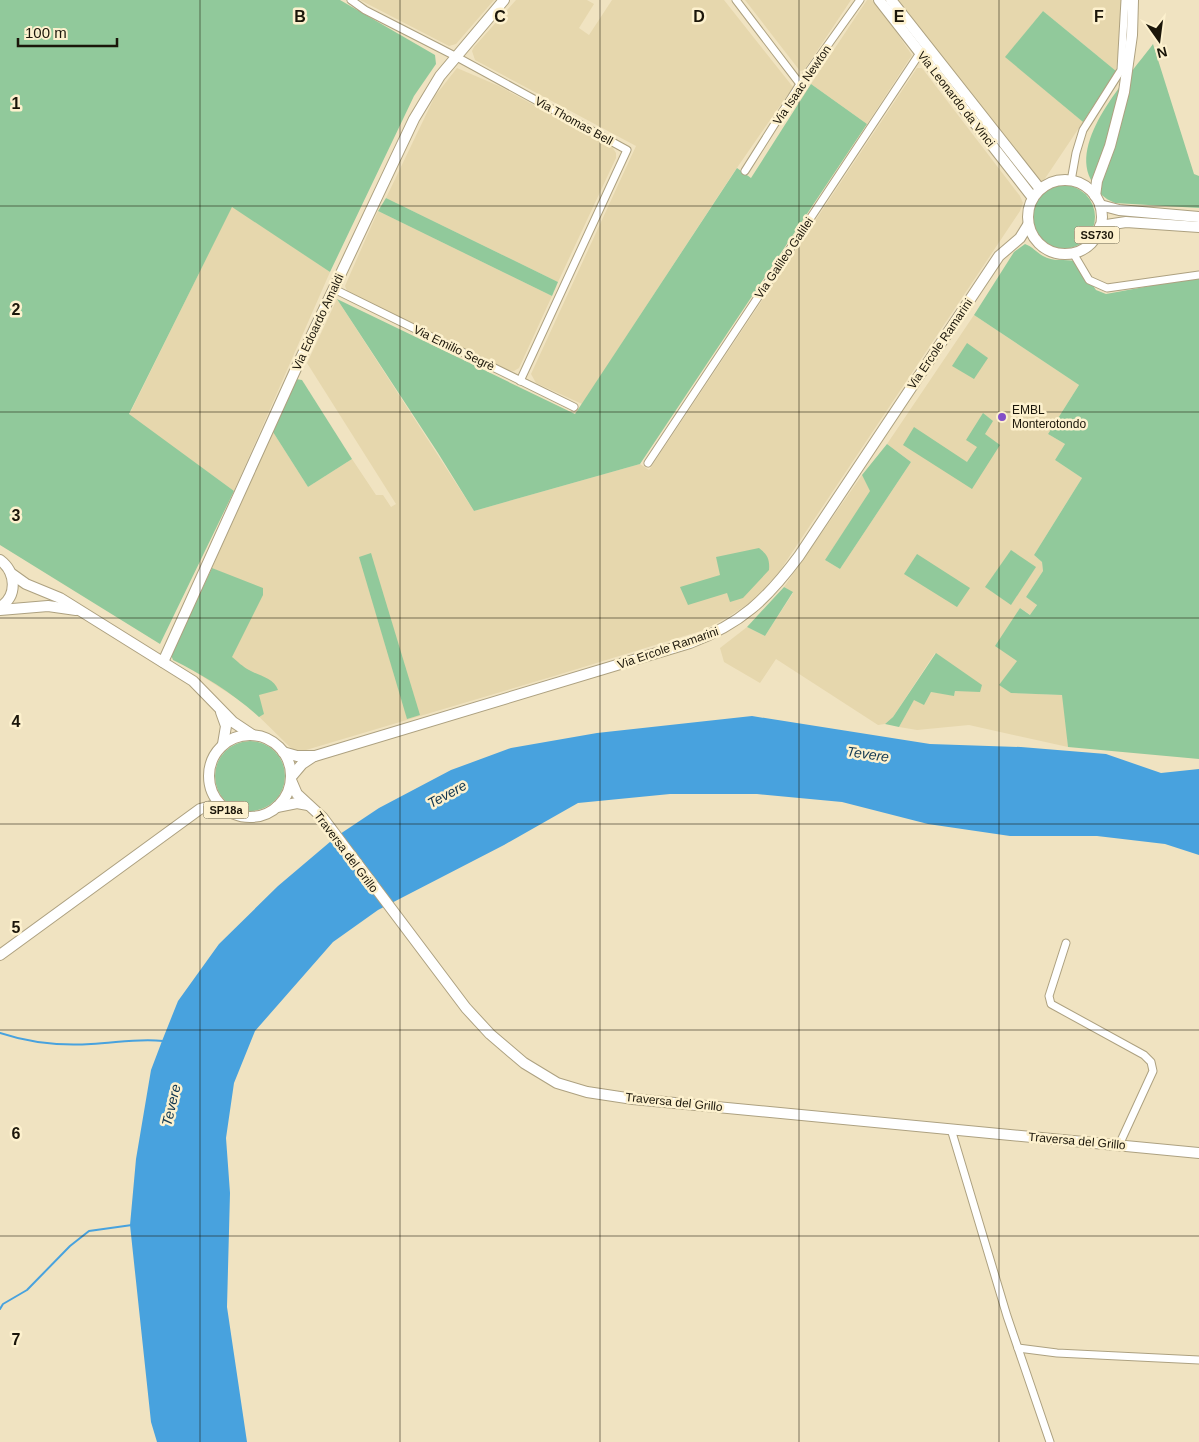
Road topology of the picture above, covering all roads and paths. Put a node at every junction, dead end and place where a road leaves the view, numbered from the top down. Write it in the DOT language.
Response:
graph roads {
  1 [pos="351,0"];
  2 [pos="504,0"];
  3 [pos="736,0"];
  4 [pos="860,0"];
  5 [pos="879,0"];
  6 [pos="890,0"];
  7 [pos="1125,0"];
  8 [pos="1133,0"];
  9 [pos="920,53"];
  10 [pos="455,56"];
  11 [pos="800,84"];
  12 [pos="1103,166"];
  13 [pos="745,171"];
  14 [pos="1070,181"];
  15 [pos="1081,184"];
  16 [pos="1040,189"];
  17 [pos="1032,198"];
  18 [pos="1098,201"];
  19 [pos="1199,217"];
  20 [pos="1028,225"];
  21 [pos="1100,226"];
  22 [pos="1199,227"];
  23 [pos="1017,241"];
  24 [pos="1037,242"];
  25 [pos="1074,253"];
  26 [pos="1199,275"];
  27 [pos="334,289"];
  28 [pos="520,381"];
  29 [pos="574,407"];
  30 [pos="648,463"];
  31 [pos="0,560"];
  32 [pos="12,574"];
  33 [pos="0,609"];
  34 [pos="82,612"];
  35 [pos="163,662"];
  36 [pos="218,706"];
  37 [pos="252,734"];
  38 [pos="223,744"];
  39 [pos="283,752"];
  40 [pos="315,756"];
  41 [pos="291,778"];
  42 [pos="219,804"];
  43 [pos="309,805"];
  44 [pos="277,807"];
  45 [pos="1066,944"];
  46 [pos="0,955"];
  47 [pos="951,1129"];
  48 [pos="1119,1145"];
  49 [pos="1199,1153"];
  50 [pos="1018,1348"];
  51 [pos="1199,1360"];
  52 [pos="1050,1442"];
  1 -- 10 [label="street, Via Thomas Bell"];
  2 -- 10 [label="main road, Via Edoardo Amaldi"];
  3 -- 11 [label="street"];
  4 -- 11 [label="street, Via Isaac Newton"];
  5 -- 9 [label="main road, Via Leonardo da Vinci"];
  6 -- 16 [label="main road, Via Leonardo da Vinci"];
  7 -- 14 [label="street"];
  8 -- 12 [label="main road"];
  9 -- 17 [label="main road, Via Leonardo da Vinci"];
  9 -- 30 [label="street, Via Galileo Galilei"];
  10 -- 27 [label="main road, Via Edoardo Amaldi"];
  10 -- 28 [label="street, Via Thomas Bell"];
  11 -- 13 [label="street, Via Isaac Newton"];
  12 -- 15 [label="main road"];
  12 -- 18 [label="main road"];
  14 -- 15 [label="main road, SS730"];
  14 -- 16 [label="main road, SS730"];
  15 -- 18 [label="main road, SS730"];
  16 -- 17 [label="main road"];
  17 -- 20 [label="main road"];
  18 -- 19 [label="main road, SS730"];
  18 -- 21 [label="main road, SS730"];
  20 -- 23 [label="main road, Via Ercole Ramarini"];
  20 -- 24 [label="main road"];
  21 -- 22 [label="main road, SS730"];
  21 -- 25 [label="main road, SS730"];
  23 -- 24 [label="main road"];
  23 -- 40 [label="main road, Via Ercole Ramarini"];
  24 -- 25 [label="main road, SS730"];
  25 -- 26 [label="street"];
  27 -- 28 [label="street, Via Emilio Segrè"];
  27 -- 35 [label="main road, Via Edoardo Amaldi"];
  28 -- 29 [label="street, Via Emilio Segrè"];
  31 -- 32 [label="main road"];
  32 -- 33 [label="main road"];
  32 -- 34 [label="main road"];
  33 -- 34 [label="main road"];
  34 -- 35 [label="main road"];
  35 -- 36 [label="main road"];
  36 -- 37 [label="main road"];
  36 -- 38 [label="main road"];
  37 -- 38 [label="main road"];
  37 -- 39 [label="main road"];
  38 -- 42 [label="main road, SP18a"];
  39 -- 40 [label="main road, Via Ercole Ramarini"];
  39 -- 41 [label="main road, Traversa del Grillo"];
  40 -- 41 [label="main road, Via Ercole Ramarini"];
  41 -- 43 [label="main road, Traversa del Grillo"];
  41 -- 44 [label="main road"];
  42 -- 44 [label="main road, SP18a"];
  42 -- 46 [label="main road"];
  43 -- 44 [label="main road"];
  43 -- 47 [label="main road, Traversa del Grillo"];
  45 -- 48 [label="street"];
  47 -- 48 [label="main road, Traversa del Grillo"];
  47 -- 50 [label="street"];
  48 -- 49 [label="main road, Traversa del Grillo"];
  50 -- 51 [label="street"];
  50 -- 52 [label="street"];
}
